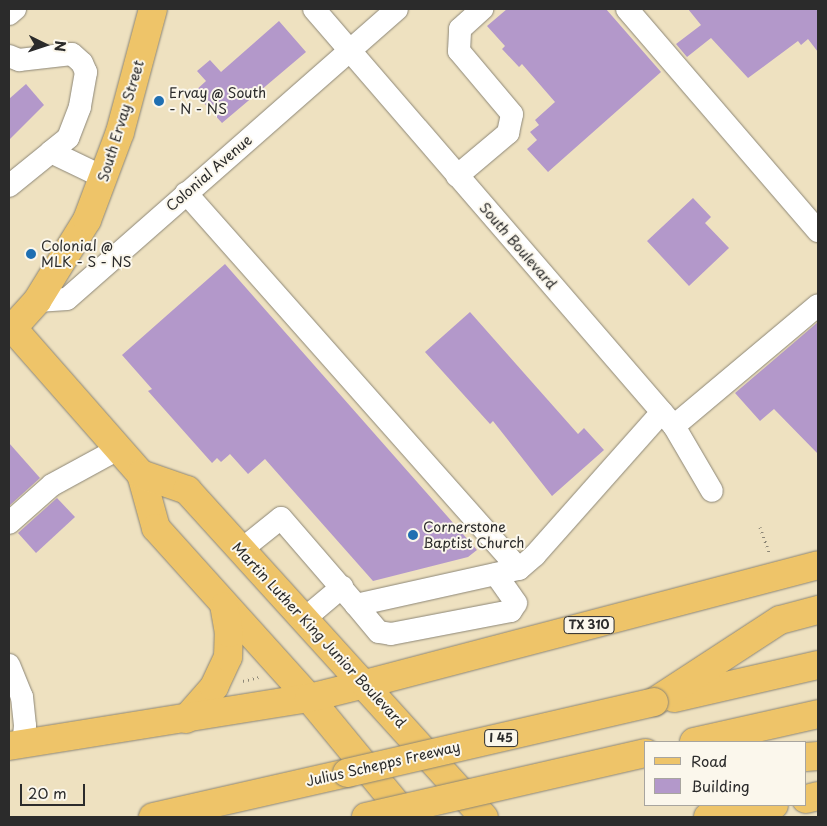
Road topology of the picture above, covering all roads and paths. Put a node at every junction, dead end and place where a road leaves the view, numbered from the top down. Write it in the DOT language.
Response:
graph roads {
  1 [pos="15,9"];
  2 [pos="153,9"];
  3 [pos="314,9"];
  4 [pos="397,9"];
  5 [pos="482,9"];
  6 [pos="627,9"];
  7 [pos="9,14"];
  8 [pos="350,51"];
  9 [pos="9,56"];
  10 [pos="51,152"];
  11 [pos="458,176"];
  12 [pos="105,178"];
  13 [pos="9,186"];
  14 [pos="186,193"];
  15 [pos="818,231"];
  16 [pos="37,301"];
  17 [pos="818,305"];
  18 [pos="10,328"];
  19 [pos="668,419"];
  20 [pos="118,449"];
  21 [pos="141,474"];
  22 [pos="712,491"];
  23 [pos="9,523"];
  24 [pos="760,527"];
  25 [pos="241,550"];
  26 [pos="772,559"];
  27 [pos="816,566"];
  28 [pos="519,569"];
  29 [pos="496,574"];
  30 [pos="342,587"];
  31 [pos="356,605"];
  32 [pos="224,606"];
  33 [pos="818,610"];
  34 [pos="304,619"];
  35 [pos="818,664"];
  36 [pos="9,665"];
  37 [pos="263,674"];
  38 [pos="233,684"];
  39 [pos="365,684"];
  40 [pos="309,698"];
  41 [pos="654,702"];
  42 [pos="818,714"];
  43 [pos="186,718"];
  44 [pos="698,741"];
  45 [pos="16,745"];
  46 [pos="644,753"];
  47 [pos="644,766"];
  48 [pos="571,770"];
  49 [pos="768,806"];
  50 [pos="153,817"];
  51 [pos="366,817"];
  52 [pos="407,817"];
  53 [pos="484,817"];
  54 [pos="708,817"];
  1 -- 7 [label="street"];
  2 -- 12 [label="main road, South Ervay Street"];
  3 -- 8 [label="street, South Boulevard"];
  4 -- 8 [label="street, Colonial Avenue"];
  5 -- 11 [label="street"];
  6 -- 15 [label="street"];
  8 -- 11 [label="street, South Boulevard"];
  8 -- 14 [label="street, Colonial Avenue"];
  9 -- 10 [label="street"];
  10 -- 12 [label="street"];
  10 -- 13 [label="street"];
  11 -- 19 [label="street, South Boulevard"];
  12 -- 16 [label="main road, South Ervay Street"];
  14 -- 16 [label="street, Colonial Avenue"];
  14 -- 28 [label="street"];
  16 -- 18 [label="main road, South Ervay Street"];
  17 -- 19 [label="street"];
  18 -- 20 [label="main road, Martin Luther King Junior Boulevard"];
  19 -- 22 [label="street, South Boulevard"];
  19 -- 28 [label="street"];
  20 -- 21 [label="main road, Martin Luther King Junior Boulevard"];
  20 -- 23 [label="street"];
  21 -- 25 [label="main road, Martin Luther King Junior Boulevard"];
  21 -- 32 [label="main road, Martin Luther King Junior Boulevard"];
  24 -- 26 [label="path"];
  25 -- 30 [label="street"];
  25 -- 34 [label="main road, Martin Luther King Junior Boulevard"];
  27 -- 39 [label="main road, TX 310"];
  28 -- 29 [label="street"];
  29 -- 31 [label="street"];
  29 -- 31 [label="street"];
  30 -- 31 [label="street"];
  30 -- 34 [label="street"];
  32 -- 40 [label="main road, Martin Luther King Junior Boulevard"];
  32 -- 43 [label="main road"];
  33 -- 41 [label="main road"];
  34 -- 39 [label="main road, Martin Luther King Junior Boulevard"];
  35 -- 41 [label="main road, Julius Schepps Freeway / I 45"];
  36 -- 45 [label="street"];
  37 -- 38 [label="path"];
  39 -- 40 [label="main road, TX 310"];
  39 -- 53 [label="main road, Martin Luther King Junior Boulevard"];
  40 -- 43 [label="main road"];
  40 -- 52 [label="main road, Martin Luther King Junior Boulevard"];
  41 -- 50 [label="main road, Julius Schepps Freeway / I 45, bridge"];
  42 -- 44 [label="main road"];
  43 -- 45 [label="main road"];
  46 -- 48 [label="main road, bridge"];
  47 -- 48 [label="main road, bridge"];
  48 -- 51 [label="main road, bridge"];
  49 -- 54 [label="main road"];
}
